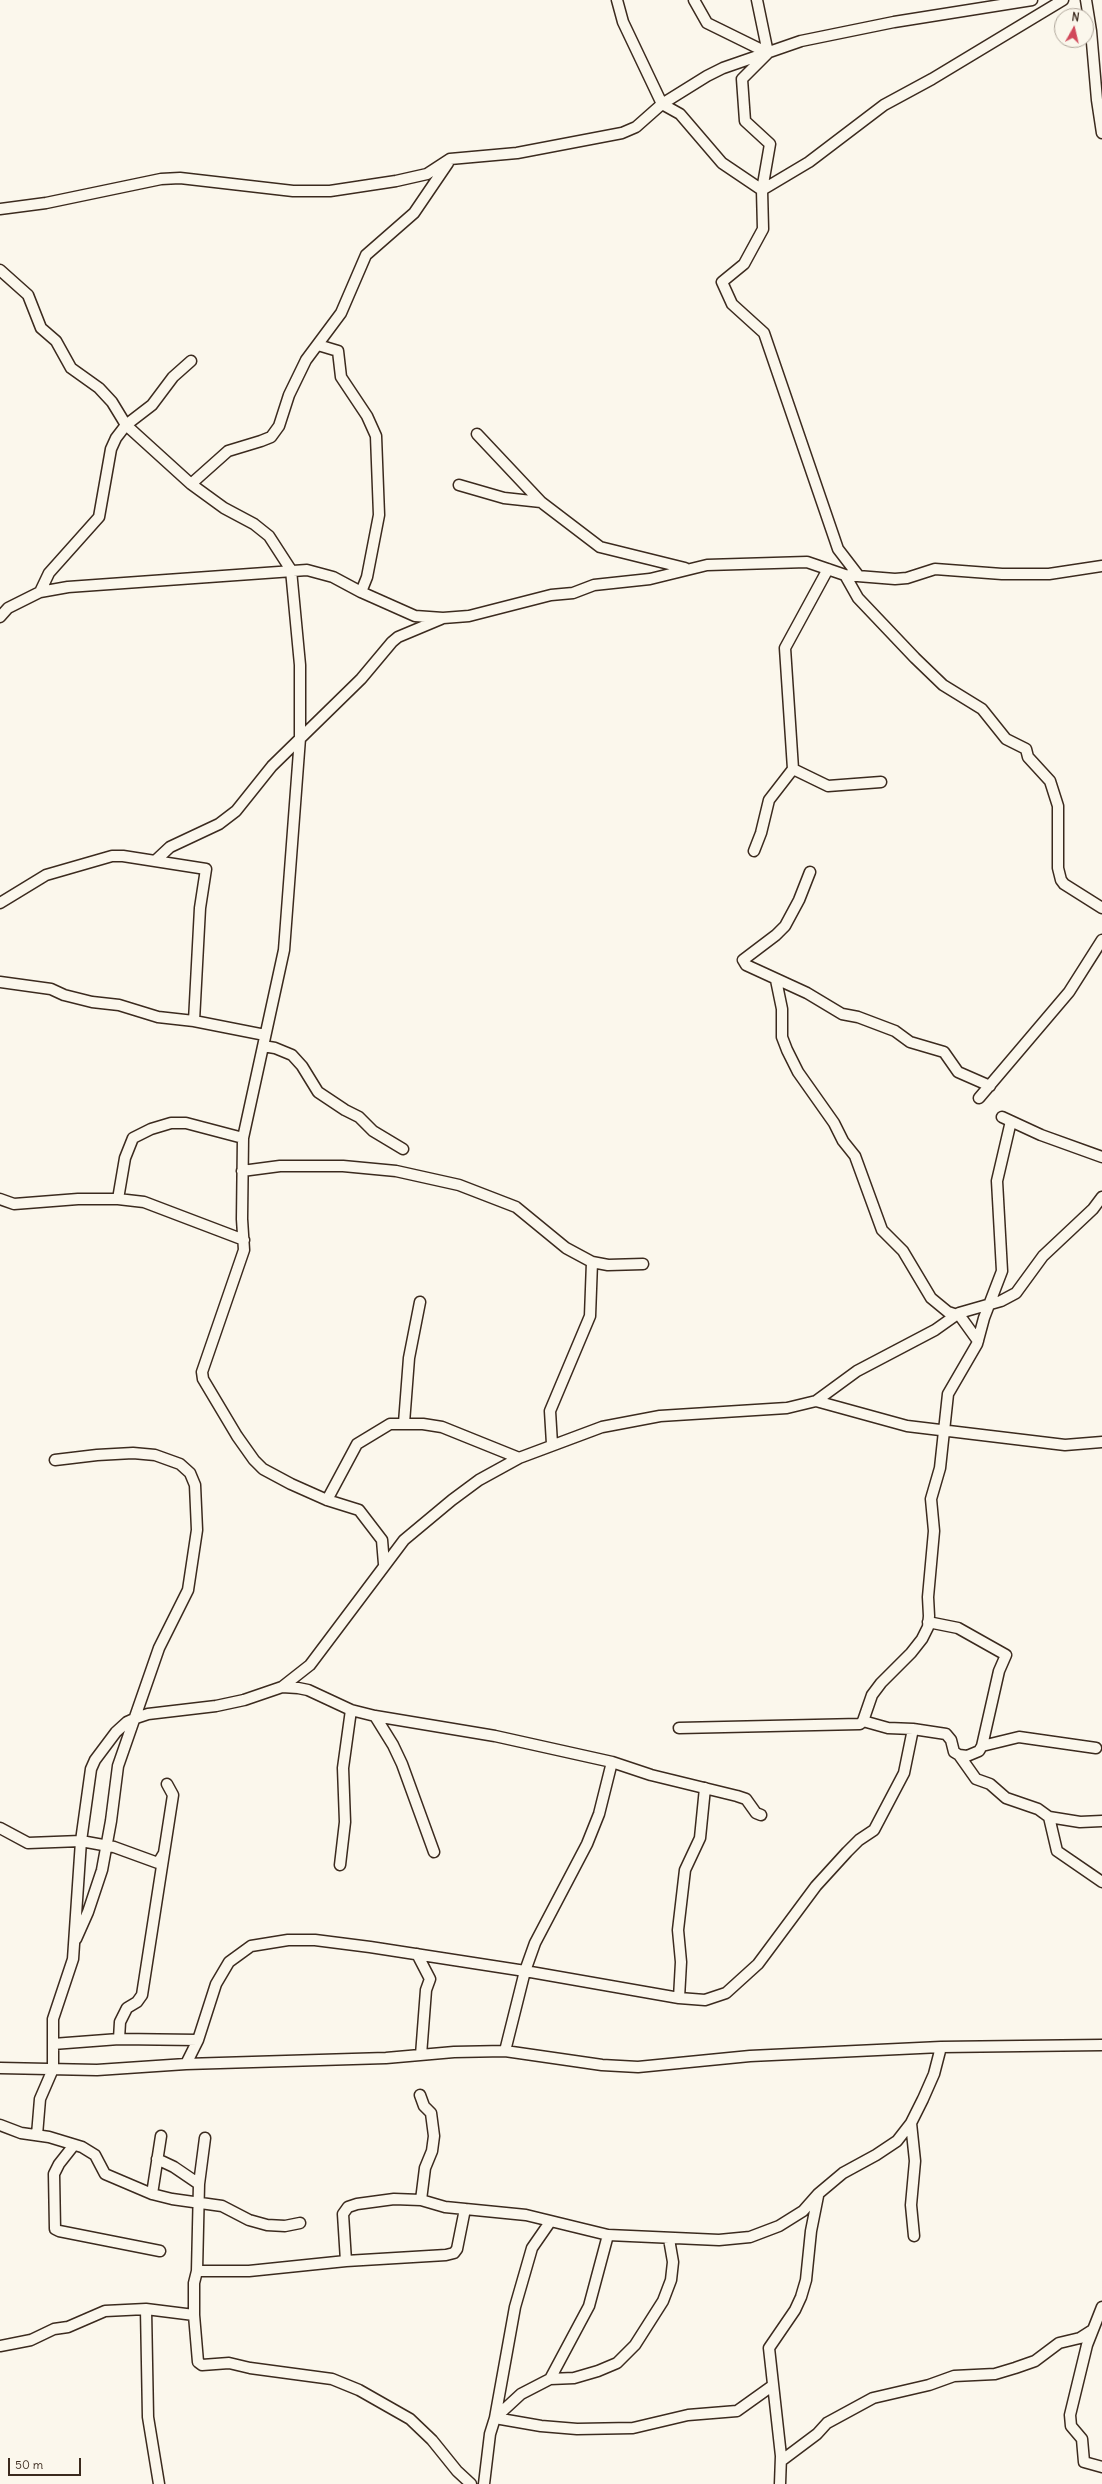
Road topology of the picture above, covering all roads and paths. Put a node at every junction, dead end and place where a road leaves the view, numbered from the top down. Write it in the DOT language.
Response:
graph roads {
  1 [pos="617,0"];
  2 [pos="694,0"];
  3 [pos="757,0"];
  4 [pos="1032,0"];
  5 [pos="1063,0"];
  6 [pos="1086,0"];
  7 [pos="768,53"];
  8 [pos="662,104"];
  9 [pos="1102,133"];
  10 [pos="450,159"];
  11 [pos="762,190"];
  12 [pos="0,209"];
  13 [pos="0,270"];
  14 [pos="318,345"];
  15 [pos="192,361"];
  16 [pos="126,425"];
  17 [pos="477,434"];
  18 [pos="191,484"];
  19 [pos="459,485"];
  20 [pos="541,502"];
  21 [pos="1102,566"];
  22 [pos="687,569"];
  23 [pos="828,569"];
  24 [pos="291,570"];
  25 [pos="845,575"];
  26 [pos="858,575"];
  27 [pos="40,592"];
  28 [pos="361,592"];
  29 [pos="0,617"];
  30 [pos="443,618"];
  31 [pos="300,738"];
  32 [pos="793,769"];
  33 [pos="881,782"];
  34 [pos="754,851"];
  35 [pos="155,862"];
  36 [pos="810,872"];
  37 [pos="0,903"];
  38 [pos="1102,908"];
  39 [pos="1102,940"];
  40 [pos="776,980"];
  41 [pos="0,982"];
  42 [pos="194,1021"];
  43 [pos="266,1035"];
  44 [pos="263,1046"];
  45 [pos="990,1086"];
  46 [pos="978,1098"];
  47 [pos="243,1138"];
  48 [pos="403,1149"];
  49 [pos="1102,1157"];
  50 [pos="242,1171"];
  51 [pos="1102,1197"];
  52 [pos="0,1199"];
  53 [pos="118,1199"];
  54 [pos="244,1240"];
  55 [pos="592,1262"];
  56 [pos="643,1264"];
  57 [pos="420,1302"];
  58 [pos="991,1304"];
  59 [pos="957,1314"];
  60 [pos="978,1340"];
  61 [pos="816,1401"];
  62 [pos="404,1423"];
  63 [pos="943,1430"];
  64 [pos="1102,1442"];
  65 [pos="552,1444"];
  66 [pos="519,1458"];
  67 [pos="55,1460"];
  68 [pos="328,1500"];
  69 [pos="384,1564"];
  70 [pos="928,1622"];
  71 [pos="282,1687"];
  72 [pos="352,1710"];
  73 [pos="375,1716"];
  74 [pos="136,1718"];
  75 [pos="863,1721"];
  76 [pos="678,1728"];
  77 [pos="913,1729"];
  78 [pos="982,1746"];
  79 [pos="1096,1748"];
  80 [pos="960,1755"];
  81 [pos="612,1762"];
  82 [pos="167,1784"];
  83 [pos="706,1788"];
  84 [pos="761,1815"];
  85 [pos="1049,1817"];
  86 [pos="1102,1822"];
  87 [pos="0,1828"];
  88 [pos="81,1841"];
  89 [pos="107,1845"];
  90 [pos="165,1852"];
  91 [pos="434,1852"];
  92 [pos="340,1865"];
  93 [pos="1102,1882"];
  94 [pos="73,1946"];
  95 [pos="417,1954"];
  96 [pos="524,1971"];
  97 [pos="680,1998"];
  98 [pos="119,2040"];
  99 [pos="198,2040"];
  100 [pos="53,2044"];
  101 [pos="1102,2045"];
  102 [pos="941,2047"];
  103 [pos="505,2051"];
  104 [pos="421,2055"];
  105 [pos="186,2064"];
  106 [pos="0,2068"];
  107 [pos="53,2069"];
  108 [pos="420,2095"];
  109 [pos="911,2123"];
  110 [pos="0,2125"];
  111 [pos="38,2135"];
  112 [pos="161,2136"];
  113 [pos="205,2138"];
  114 [pos="74,2145"];
  115 [pos="157,2159"];
  116 [pos="199,2184"];
  117 [pos="152,2194"];
  118 [pos="818,2194"];
  119 [pos="422,2200"];
  120 [pos="199,2202"];
  121 [pos="465,2209"];
  122 [pos="550,2222"];
  123 [pos="300,2223"];
  124 [pos="608,2235"];
  125 [pos="914,2236"];
  126 [pos="669,2239"];
  127 [pos="160,2251"];
  128 [pos="346,2261"];
  129 [pos="197,2271"];
  130 [pos="1102,2307"];
  131 [pos="146,2309"];
  132 [pos="194,2315"];
  133 [pos="1091,2331"];
  134 [pos="0,2346"];
  135 [pos="550,2380"];
  136 [pos="772,2386"];
  137 [pos="495,2418"];
  138 [pos="781,2461"];
  139 [pos="1102,2467"];
  140 [pos="159,2484"];
  141 [pos="471,2484"];
  142 [pos="484,2484"];
  143 [pos="780,2484"];
  1 -- 8 [label="street"];
  2 -- 7 [label="street"];
  3 -- 7 [label="street"];
  4 -- 7 [label="street"];
  5 -- 11 [label="street"];
  6 -- 9 [label="street"];
  7 -- 8 [label="street"];
  7 -- 11 [label="street"];
  8 -- 10 [label="street"];
  8 -- 11 [label="street"];
  10 -- 12 [label="street"];
  10 -- 14 [label="street"];
  11 -- 26 [label="street"];
  13 -- 16 [label="street"];
  14 -- 18 [label="street"];
  14 -- 28 [label="street"];
  15 -- 16 [label="street"];
  16 -- 18 [label="street"];
  16 -- 27 [label="street"];
  17 -- 20 [label="street"];
  18 -- 24 [label="street"];
  19 -- 20 [label="street"];
  20 -- 22 [label="street"];
  21 -- 26 [label="street"];
  22 -- 23 [label="street"];
  22 -- 30 [label="street"];
  23 -- 25 [label="street"];
  23 -- 32 [label="street"];
  24 -- 27 [label="street"];
  24 -- 28 [label="street"];
  24 -- 31 [label="street"];
  25 -- 26 [label="street"];
  25 -- 38 [label="street"];
  27 -- 29 [label="street"];
  28 -- 30 [label="street"];
  30 -- 31 [label="street"];
  31 -- 35 [label="street"];
  31 -- 43 [label="street"];
  32 -- 33 [label="street"];
  32 -- 34 [label="street"];
  35 -- 37 [label="street"];
  35 -- 42 [label="street"];
  36 -- 40 [label="street"];
  39 -- 45 [label="street"];
  40 -- 45 [label="street"];
  40 -- 59 [label="street"];
  41 -- 42 [label="street"];
  42 -- 43 [label="street"];
  43 -- 44 [label="street"];
  44 -- 47 [label="street"];
  44 -- 48 [label="street"];
  45 -- 46 [label="street"];
  47 -- 50 [label="street"];
  47 -- 53 [label="street"];
  49 -- 58 [label="street"];
  50 -- 54 [label="street"];
  50 -- 55 [label="street"];
  51 -- 58 [label="street"];
  52 -- 53 [label="street"];
  53 -- 54 [label="street"];
  54 -- 68 [label="street"];
  55 -- 56 [label="street"];
  55 -- 65 [label="street"];
  57 -- 62 [label="street"];
  58 -- 59 [label="street"];
  58 -- 60 [label="street"];
  59 -- 60 [label="street"];
  59 -- 61 [label="street"];
  60 -- 63 [label="street"];
  61 -- 63 [label="street"];
  61 -- 65 [label="street"];
  62 -- 66 [label="street"];
  62 -- 68 [label="street"];
  63 -- 64 [label="street"];
  63 -- 70 [label="street"];
  65 -- 66 [label="street"];
  66 -- 69 [label="street"];
  67 -- 74 [label="street"];
  68 -- 69 [label="street"];
  69 -- 71 [label="street"];
  70 -- 75 [label="street"];
  70 -- 78 [label="street"];
  71 -- 72 [label="street"];
  71 -- 74 [label="street"];
  72 -- 73 [label="street"];
  72 -- 92 [label="street"];
  73 -- 81 [label="street"];
  73 -- 91 [label="street"];
  74 -- 88 [label="street"];
  74 -- 89 [label="street"];
  75 -- 76 [label="street"];
  75 -- 77 [label="street"];
  77 -- 80 [label="street"];
  77 -- 97 [label="street"];
  78 -- 79 [label="street"];
  78 -- 80 [label="street"];
  80 -- 85 [label="street"];
  81 -- 83 [label="street"];
  81 -- 96 [label="street"];
  82 -- 90 [label="street"];
  83 -- 84 [label="street"];
  83 -- 97 [label="street"];
  85 -- 86 [label="street"];
  85 -- 93 [label="street"];
  87 -- 88 [label="street"];
  88 -- 89 [label="street"];
  88 -- 94 [label="street"];
  89 -- 90 [label="street"];
  89 -- 94 [label="street"];
  90 -- 98 [label="street"];
  94 -- 100 [label="street"];
  95 -- 96 [label="street"];
  95 -- 99 [label="street"];
  95 -- 104 [label="street"];
  96 -- 97 [label="street"];
  96 -- 103 [label="street"];
  98 -- 99 [label="street"];
  98 -- 100 [label="street"];
  99 -- 105 [label="street"];
  100 -- 107 [label="street"];
  101 -- 102 [label="street"];
  102 -- 103 [label="street"];
  102 -- 109 [label="street"];
  103 -- 104 [label="street"];
  104 -- 105 [label="street"];
  105 -- 107 [label="street"];
  106 -- 107 [label="street"];
  107 -- 111 [label="street"];
  108 -- 119 [label="street"];
  109 -- 118 [label="street"];
  109 -- 125 [label="street"];
  110 -- 111 [label="street"];
  111 -- 114 [label="street"];
  112 -- 115 [label="street"];
  113 -- 116 [label="street"];
  114 -- 117 [label="street"];
  114 -- 127 [label="street"];
  115 -- 116 [label="street"];
  115 -- 117 [label="street"];
  116 -- 120 [label="street"];
  117 -- 120 [label="street"];
  118 -- 126 [label="street"];
  118 -- 136 [label="street"];
  119 -- 121 [label="street"];
  119 -- 128 [label="street"];
  120 -- 123 [label="street"];
  120 -- 129 [label="street"];
  121 -- 122 [label="street"];
  121 -- 128 [label="street"];
  122 -- 124 [label="street"];
  122 -- 137 [label="street"];
  124 -- 126 [label="street"];
  124 -- 135 [label="street"];
  126 -- 135 [label="street"];
  128 -- 129 [label="street"];
  129 -- 132 [label="street"];
  130 -- 133 [label="street"];
  131 -- 132 [label="street"];
  131 -- 134 [label="street"];
  131 -- 140 [label="street"];
  132 -- 141 [label="street"];
  133 -- 138 [label="street"];
  133 -- 139 [label="street"];
  135 -- 137 [label="street"];
  136 -- 137 [label="street"];
  136 -- 138 [label="street"];
  137 -- 142 [label="street"];
  138 -- 143 [label="street"];
}
